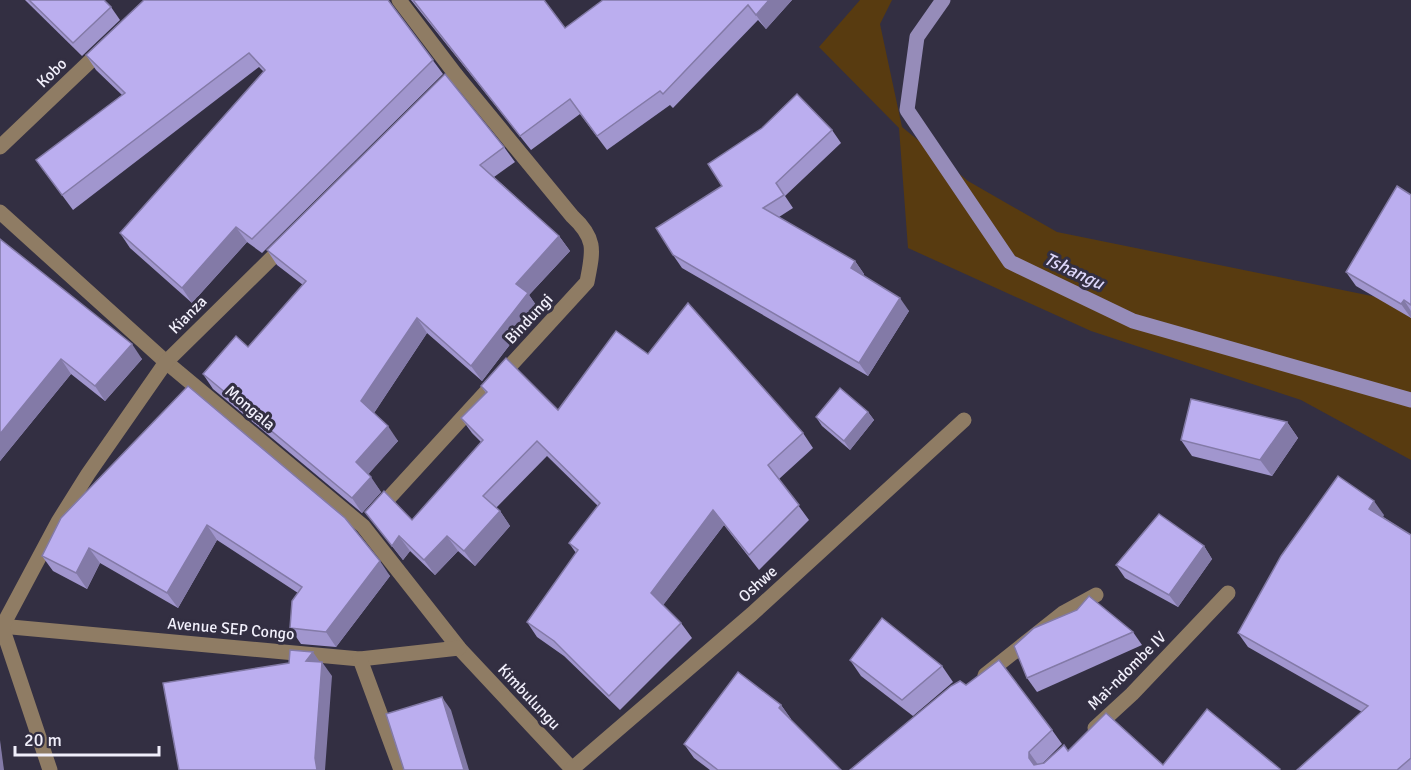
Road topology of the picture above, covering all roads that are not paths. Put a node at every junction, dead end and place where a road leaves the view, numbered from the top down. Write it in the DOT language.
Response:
graph roads {
  1 [pos="399,0"];
  2 [pos="113,39"];
  3 [pos="456,75"];
  4 [pos="423,108"];
  5 [pos="0,147"];
  6 [pos="0,212"];
  7 [pos="299,231"];
  8 [pos="166,362"];
  9 [pos="964,420"];
  10 [pos="363,526"];
  11 [pos="1228,593"];
  12 [pos="1096,595"];
  13 [pos="1,626"];
  14 [pos="459,648"];
  15 [pos="360,659"];
  16 [pos="975,681"];
  17 [pos="1082,740"];
  18 [pos="50,770"];
  19 [pos="401,770"];
  20 [pos="572,770"];
  1 -- 3 [label="street"];
  2 -- 5 [label="street, Kobo"];
  3 -- 4 [label="street"];
  3 -- 10 [label="street, Bindungi"];
  6 -- 8 [label="street, Mongala"];
  7 -- 8 [label="street, Kianza"];
  8 -- 10 [label="street, Mongala"];
  8 -- 13 [label="street, Kianza"];
  9 -- 20 [label="street, Oshwe"];
  10 -- 14 [label="street, Mongala"];
  11 -- 17 [label="street, Mai-ndombe IV"];
  12 -- 16 [label="street"];
  13 -- 15 [label="street, Avenue SEP Congo"];
  13 -- 18 [label="street"];
  14 -- 15 [label="street, Avenue SEP Congo"];
  14 -- 20 [label="street, Kimbulungu"];
  15 -- 19 [label="street"];
}
